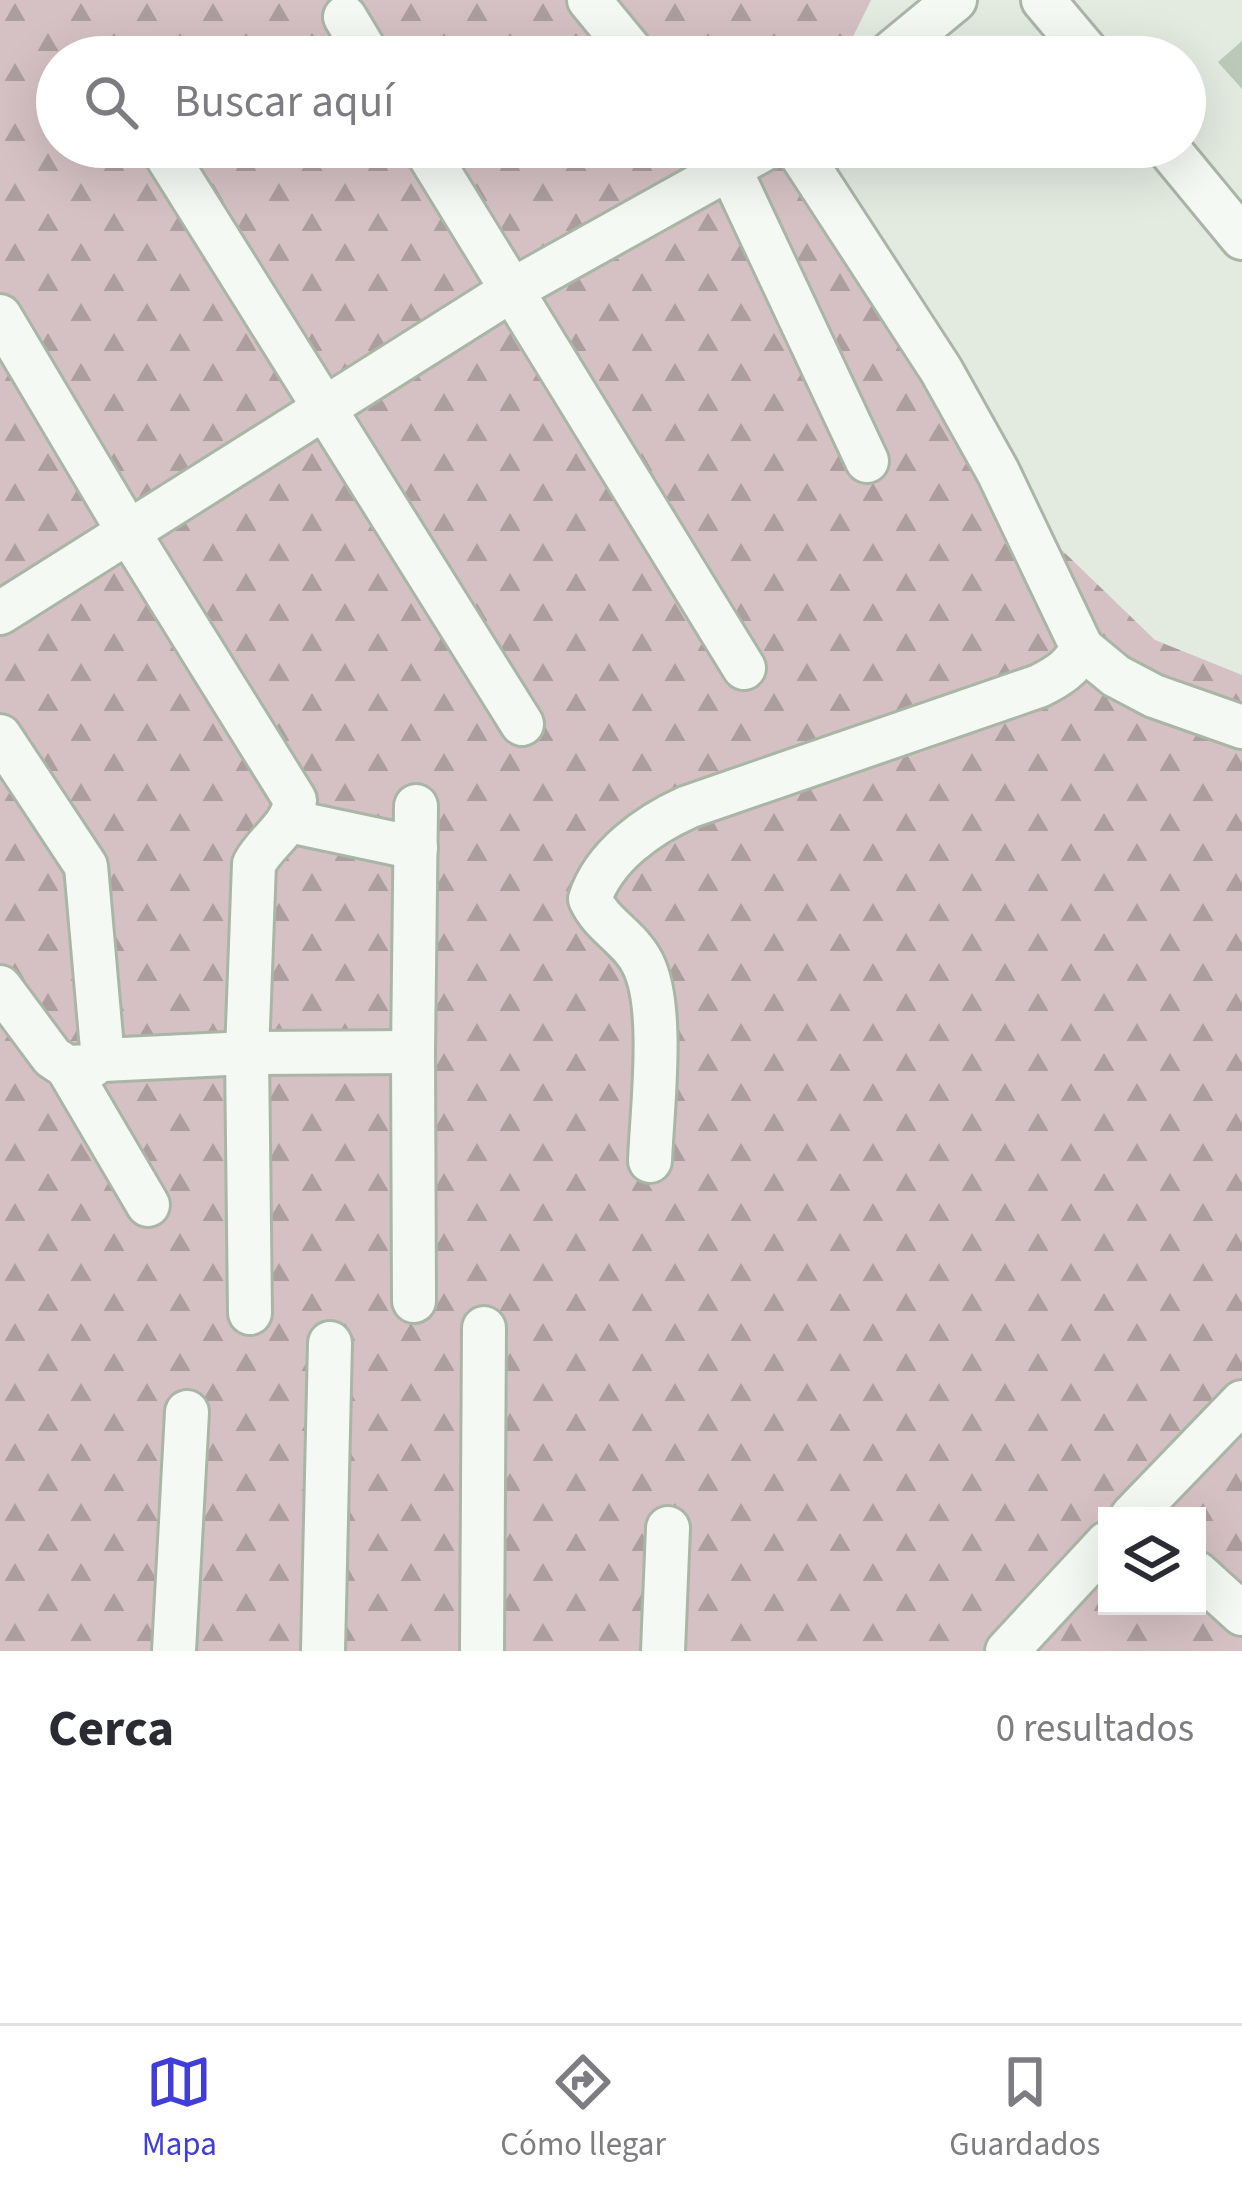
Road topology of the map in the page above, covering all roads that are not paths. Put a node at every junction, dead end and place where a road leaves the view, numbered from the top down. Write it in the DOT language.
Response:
graph roads {
  1 [pos="589,0"];
  2 [pos="955,0"];
  3 [pos="1043,0"];
  4 [pos="345,17"];
  5 [pos="356,36"];
  6 [pos="619,36"];
  7 [pos="911,36"];
  8 [pos="1073,36"];
  9 [pos="173,168"];
  10 [pos="437,168"];
  11 [pos="703,168"];
  12 [pos="725,168"];
  13 [pos="810,168"];
  14 [pos="1184,168"];
  15 [pos="1242,238"];
  16 [pos="512,290"];
  17 [pos="0,316"];
  18 [pos="324,409"];
  19 [pos="867,461"];
  20 [pos="128,533"];
  21 [pos="0,614"];
  22 [pos="1082,648"];
  23 [pos="744,668"];
  24 [pos="522,724"];
  25 [pos="1242,728"];
  26 [pos="0,736"];
  27 [pos="289,821"];
  28 [pos="0,987"];
  29 [pos="412,1052"];
  30 [pos="247,1053"];
  31 [pos="85,1064"];
  32 [pos="650,1161"];
  33 [pos="148,1204"];
  34 [pos="413,1301"];
  35 [pos="250,1313"];
  36 [pos="484,1328"];
  37 [pos="330,1343"];
  38 [pos="1242,1402"];
  39 [pos="187,1412"];
  40 [pos="1142,1507"];
  41 [pos="668,1528"];
  42 [pos="1098,1553"];
  43 [pos="1206,1581"];
  44 [pos="1242,1614"];
  45 [pos="174,1651"];
  46 [pos="323,1651"];
  47 [pos="482,1651"];
  48 [pos="663,1651"];
  49 [pos="1007,1651"];
  1 -- 6 [label="street"];
  2 -- 7 [label="street"];
  3 -- 8 [label="street"];
  4 -- 5 [label="street"];
  9 -- 18 [label="street"];
  10 -- 16 [label="street"];
  11 -- 16 [label="street"];
  12 -- 19 [label="street"];
  13 -- 22 [label="street"];
  14 -- 15 [label="street"];
  16 -- 18 [label="street"];
  16 -- 23 [label="street"];
  17 -- 20 [label="street"];
  18 -- 20 [label="street"];
  18 -- 24 [label="street"];
  20 -- 21 [label="street"];
  20 -- 27 [label="street"];
  22 -- 25 [label="street"];
  22 -- 32 [label="street"];
  26 -- 31 [label="street"];
  27 -- 29 [label="street"];
  27 -- 30 [label="street"];
  28 -- 31 [label="street"];
  29 -- 30 [label="street"];
  29 -- 34 [label="street"];
  30 -- 31 [label="street"];
  30 -- 35 [label="street"];
  31 -- 33 [label="street"];
  36 -- 47 [label="street"];
  37 -- 46 [label="street"];
  38 -- 40 [label="street"];
  39 -- 45 [label="street"];
  41 -- 48 [label="street"];
  42 -- 49 [label="street"];
  43 -- 44 [label="street"];
}
